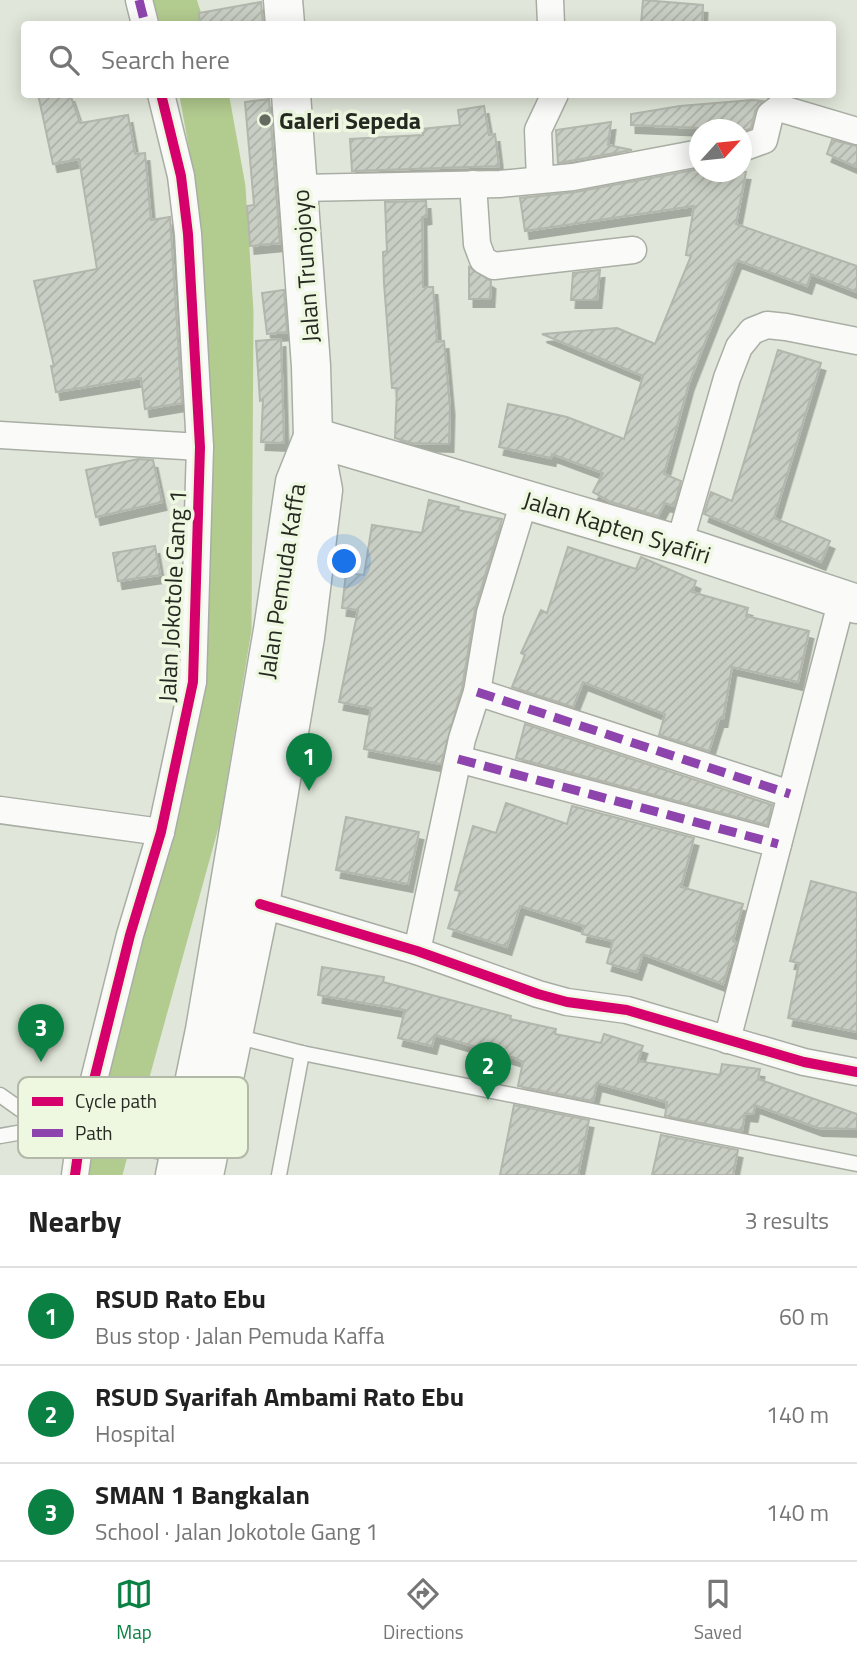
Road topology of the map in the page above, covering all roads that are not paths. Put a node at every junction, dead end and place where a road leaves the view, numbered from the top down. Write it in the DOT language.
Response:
graph roads {
  1 [pos="139,0"];
  2 [pos="283,0"];
  3 [pos="550,0"];
  4 [pos="144,21"];
  5 [pos="285,21"];
  6 [pos="551,21"];
  7 [pos="162,98"];
  8 [pos="291,98"];
  9 [pos="553,98"];
  10 [pos="857,131"];
  11 [pos="752,144"];
  12 [pos="689,155"];
  13 [pos="540,179"];
  14 [pos="473,184"];
  15 [pos="300,188"];
  16 [pos="633,250"];
  17 [pos="857,341"];
  18 [pos="0,435"];
  19 [pos="313,437"];
  20 [pos="200,447"];
  21 [pos="525,498"];
  22 [pos="679,545"];
  23 [pos="849,601"];
  24 [pos="477,692"];
  25 [pos="458,759"];
  26 [pos="790,794"];
  27 [pos="0,810"];
  28 [pos="161,832"];
  29 [pos="778,844"];
  30 [pos="260,904"];
  31 [pos="417,951"];
  32 [pos="219,1033"];
  33 [pos="727,1040"];
  34 [pos="302,1053"];
  35 [pos="857,1072"];
  36 [pos="99,1077"];
  37 [pos="208,1077"];
  38 [pos="0,1095"];
  39 [pos="18,1108"];
  40 [pos="18,1133"];
  41 [pos="0,1136"];
  42 [pos="80,1158"];
  43 [pos="168,1158"];
  44 [pos="857,1164"];
  45 [pos="187,1166"];
  46 [pos="75,1175"];
  47 [pos="279,1175"];
  1 -- 4 [label="street"];
  2 -- 5 [label="main road"];
  3 -- 6 [label="street"];
  7 -- 20 [label="street, Jalan Jokotole Gang 1"];
  8 -- 15 [label="main road, Jalan Trunojoyo"];
  9 -- 13 [label="street"];
  10 -- 11 [label="street"];
  12 -- 13 [label="street"];
  13 -- 14 [label="street"];
  14 -- 15 [label="street"];
  14 -- 16 [label="street"];
  15 -- 19 [label="main road, Jalan Trunojoyo"];
  17 -- 22 [label="street"];
  18 -- 20 [label="street"];
  19 -- 21 [label="main road, Jalan Kapten Syafiri"];
  19 -- 30 [label="main road, Jalan Pemuda Kaffa"];
  19 -- 32 [label="main road, Jalan Pemuda Kaffa"];
  20 -- 28 [label="street, Jalan Jokotole Gang 1"];
  21 -- 22 [label="main road, Jalan Kapten Syafiri"];
  21 -- 24 [label="street"];
  22 -- 23 [label="main road, Jalan Kapten Syafiri"];
  23 -- 26 [label="street"];
  24 -- 25 [label="street"];
  24 -- 26 [label="street"];
  25 -- 29 [label="street"];
  25 -- 31 [label="street"];
  26 -- 29 [label="street"];
  27 -- 28 [label="street"];
  28 -- 36 [label="street, Jalan Jokotole Gang 1"];
  29 -- 33 [label="street"];
  30 -- 31 [label="street"];
  30 -- 32 [label="main road, Jalan Pemuda Kaffa"];
  31 -- 33 [label="street"];
  32 -- 34 [label="lane"];
  32 -- 37 [label="main road, Jalan Pemuda Kaffa"];
  33 -- 35 [label="street"];
  34 -- 44 [label="lane"];
  34 -- 47 [label="lane"];
  38 -- 39 [label="lane"];
  40 -- 41 [label="lane"];
  42 -- 46 [label="street, Jalan Jokotole Gang 1"];
  43 -- 45 [label="street"];
}
